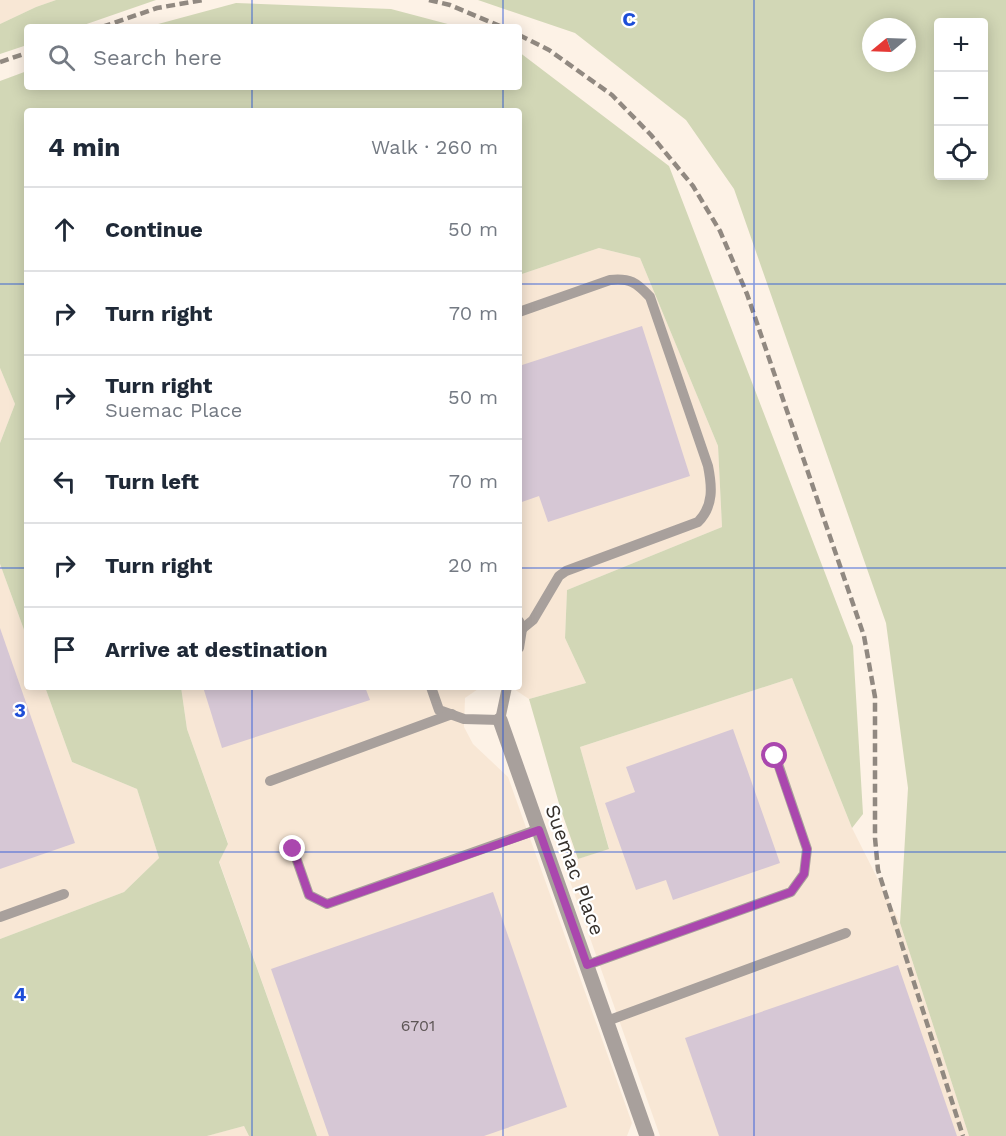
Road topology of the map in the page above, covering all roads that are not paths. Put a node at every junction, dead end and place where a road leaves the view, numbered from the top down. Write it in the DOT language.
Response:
graph roads {
  1 [pos="522,311"];
  2 [pos="522,624"];
  3 [pos="432,690"];
  4 [pos="506,690"];
  5 [pos="452,714"];
  6 [pos="500,720"];
  7 [pos="775,756"];
  8 [pos="270,782"];
  9 [pos="539,830"];
  10 [pos="293,849"];
  11 [pos="64,894"];
  12 [pos="0,917"];
  13 [pos="846,933"];
  14 [pos="587,965"];
  15 [pos="607,1021"];
  16 [pos="647,1136"];
  1 -- 2 [label="lane"];
  3 -- 5 [label="lane"];
  4 -- 6 [label="lane"];
  5 -- 6 [label="lane"];
  5 -- 8 [label="lane"];
  6 -- 9 [label="street, Suemac Place"];
  7 -- 14 [label="lane"];
  9 -- 10 [label="lane"];
  9 -- 14 [label="street, Suemac Place"];
  11 -- 12 [label="lane"];
  13 -- 15 [label="lane"];
  14 -- 15 [label="street, Suemac Place"];
  15 -- 16 [label="street, Suemac Place"];
}
